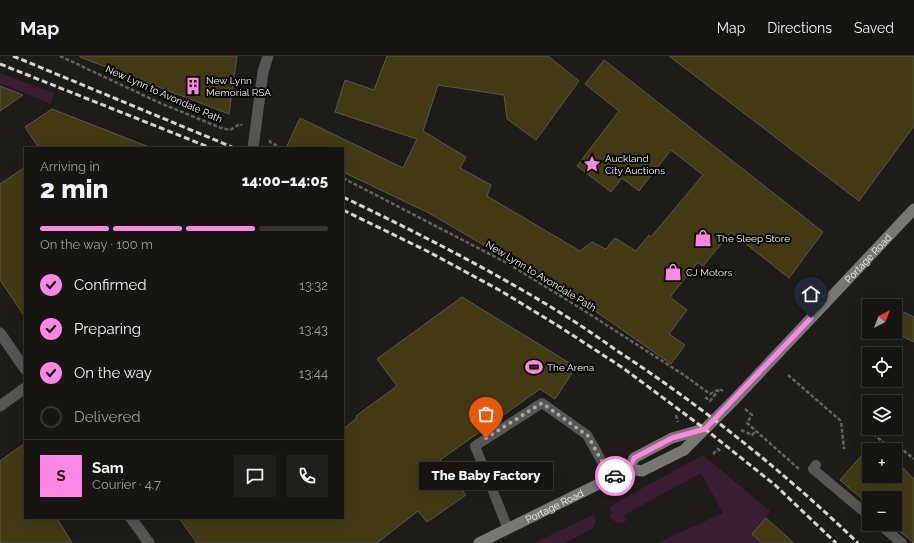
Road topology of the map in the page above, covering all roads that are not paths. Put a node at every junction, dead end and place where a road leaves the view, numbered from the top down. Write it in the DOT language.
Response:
graph roads {
  1 [pos="262,56"];
  2 [pos="268,56"];
  3 [pos="263,72"];
  4 [pos="253,147"];
  5 [pos="914,209"];
  6 [pos="0,333"];
  7 [pos="24,368"];
  8 [pos="24,389"];
  9 [pos="0,406"];
  10 [pos="705,429"];
  11 [pos="816,465"];
  12 [pos="629,469"];
  13 [pos="611,478"];
  14 [pos="862,510"];
  15 [pos="133,519"];
  16 [pos="508,529"];
  17 [pos="887,531"];
  18 [pos="149,543"];
  19 [pos="479,543"];
  20 [pos="902,543"];
  1 -- 3 [label="street"];
  2 -- 3 [label="street"];
  3 -- 4 [label="street"];
  5 -- 10 [label="main road, Portage Road"];
  6 -- 7 [label="street"];
  8 -- 9 [label="street"];
  10 -- 12 [label="main road, Portage Road"];
  10 -- 12 [label="main road, Portage Road"];
  11 -- 14 [label="lane"];
  12 -- 13 [label="main road, Portage Road"];
  13 -- 16 [label="main road, Portage Road"];
  13 -- 16 [label="lane"];
  15 -- 18 [label="street"];
  16 -- 19 [label="main road, Portage Road"];
  17 -- 20 [label="lane"];
}
